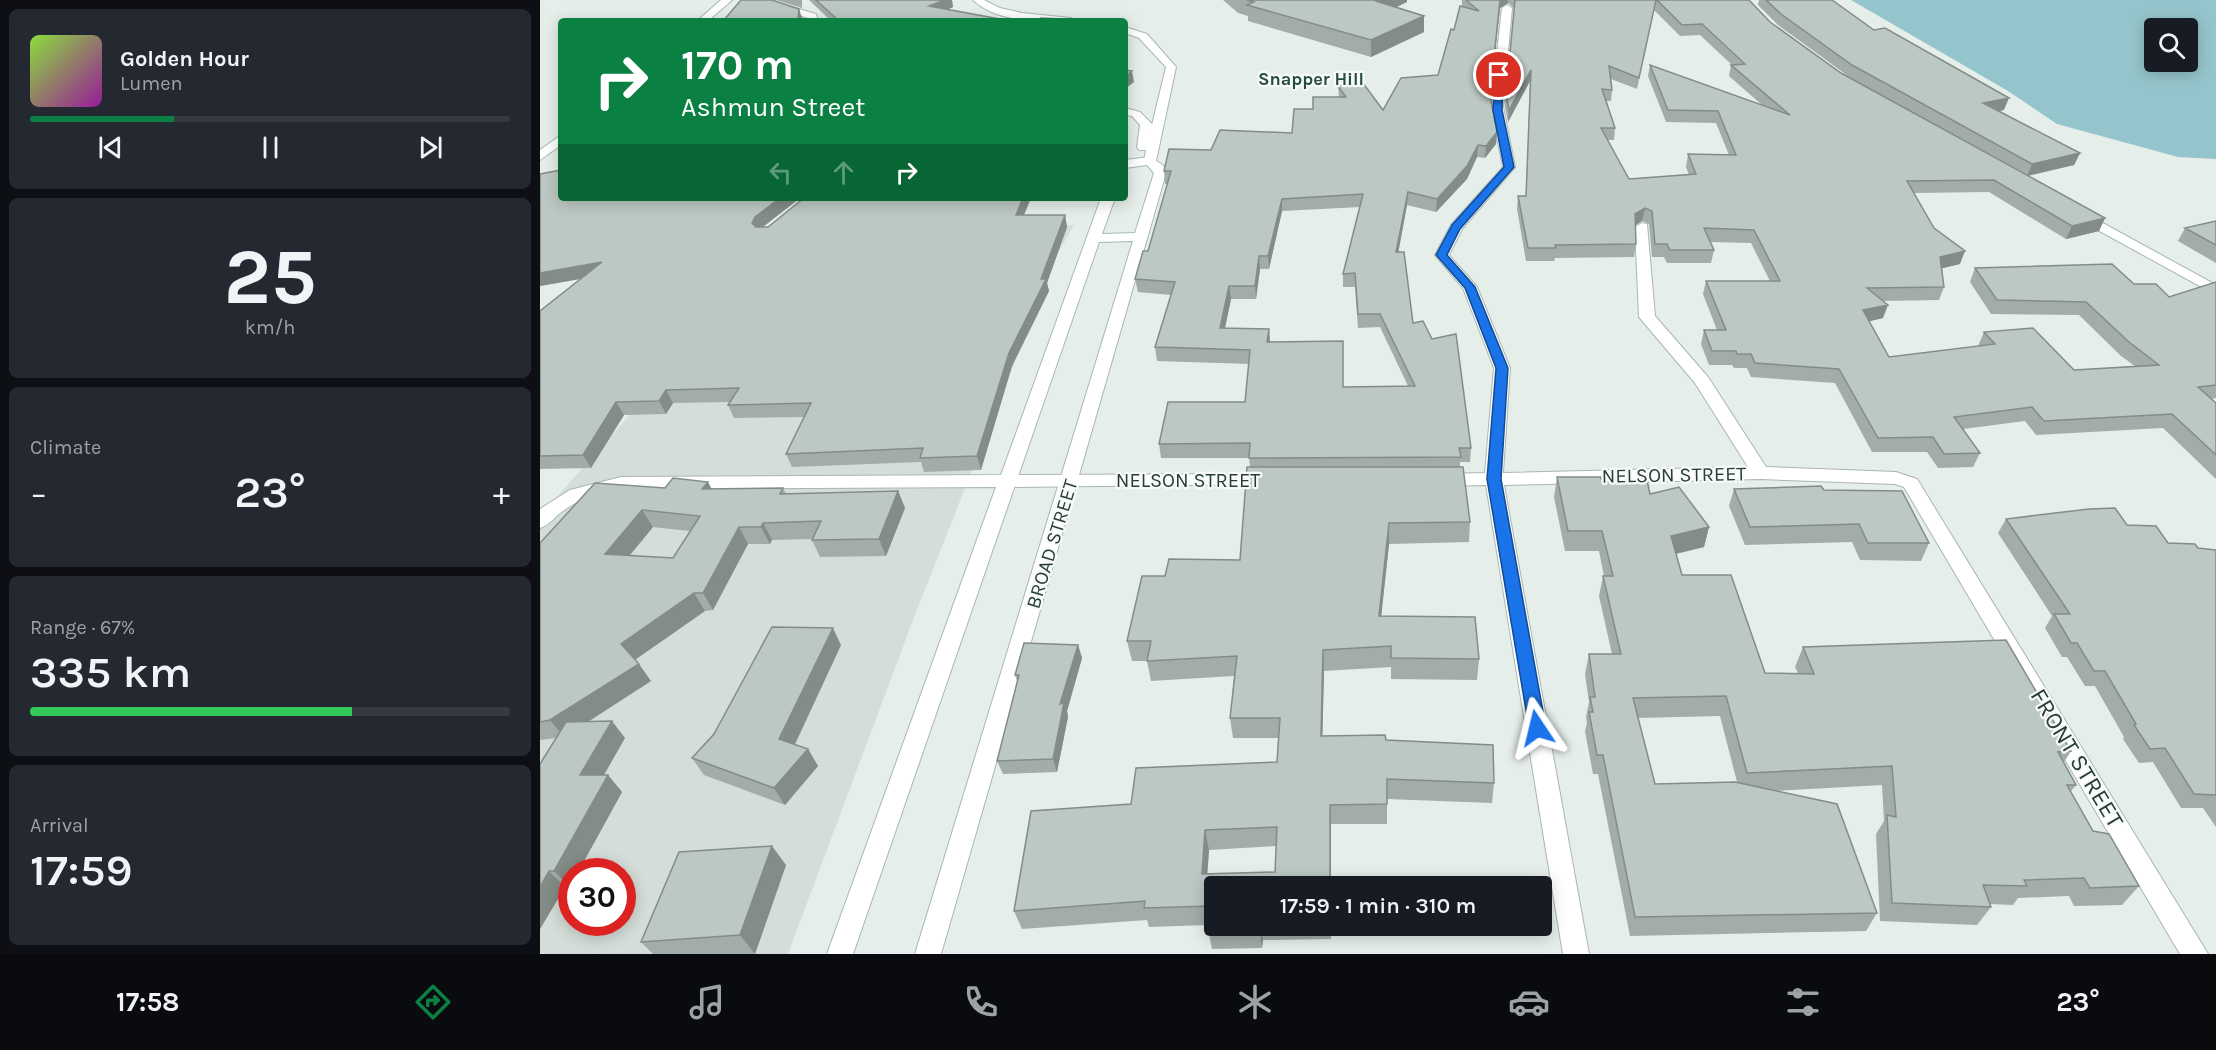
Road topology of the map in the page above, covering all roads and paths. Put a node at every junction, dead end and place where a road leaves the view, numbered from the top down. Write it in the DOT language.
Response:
graph roads {
  1 [pos="727,0"];
  2 [pos="758,0"];
  3 [pos="978,0"];
  4 [pos="1508,8"];
  5 [pos="706,18"];
  6 [pos="813,18"];
  7 [pos="1046,18"];
  8 [pos="1128,31"];
  9 [pos="1128,112"];
  10 [pos="558,141"];
  11 [pos="540,156"];
  12 [pos="1139,162"];
  13 [pos="1107,201"];
  14 [pos="2065,206"];
  15 [pos="1642,227"];
  16 [pos="1142,237"];
  17 [pos="1094,238"];
  18 [pos="2216,291"];
  19 [pos="1761,473"];
  20 [pos="1896,478"];
  21 [pos="1494,479"];
  22 [pos="1282,480"];
  23 [pos="1424,480"];
  24 [pos="1006,481"];
  25 [pos="1071,481"];
  26 [pos="540,521"];
  27 [pos="840,954"];
  28 [pos="928,954"];
  29 [pos="1576,954"];
  30 [pos="2195,954"];
  1 -- 5 [label="street"];
  2 -- 6 [label="street"];
  3 -- 7 [label="street"];
  4 -- 21 [label="street"];
  8 -- 12 [label="street"];
  9 -- 12 [label="street"];
  10 -- 11 [label="street"];
  12 -- 16 [label="street, BROAD STREET"];
  13 -- 17 [label="street"];
  14 -- 18 [label="street"];
  15 -- 19 [label="street"];
  16 -- 17 [label="street"];
  16 -- 25 [label="street, BROAD STREET"];
  17 -- 24 [label="street"];
  19 -- 20 [label="street, NELSON STREET"];
  19 -- 21 [label="street, NELSON STREET"];
  20 -- 30 [label="street, FRONT STREET"];
  21 -- 23 [label="street, NELSON STREET"];
  21 -- 29 [label="street"];
  22 -- 25 [label="street, NELSON STREET"];
  24 -- 25 [label="street, NELSON STREET"];
  24 -- 26 [label="street, NELSON STREET"];
  24 -- 27 [label="street"];
  25 -- 28 [label="street, BROAD STREET"];
}
